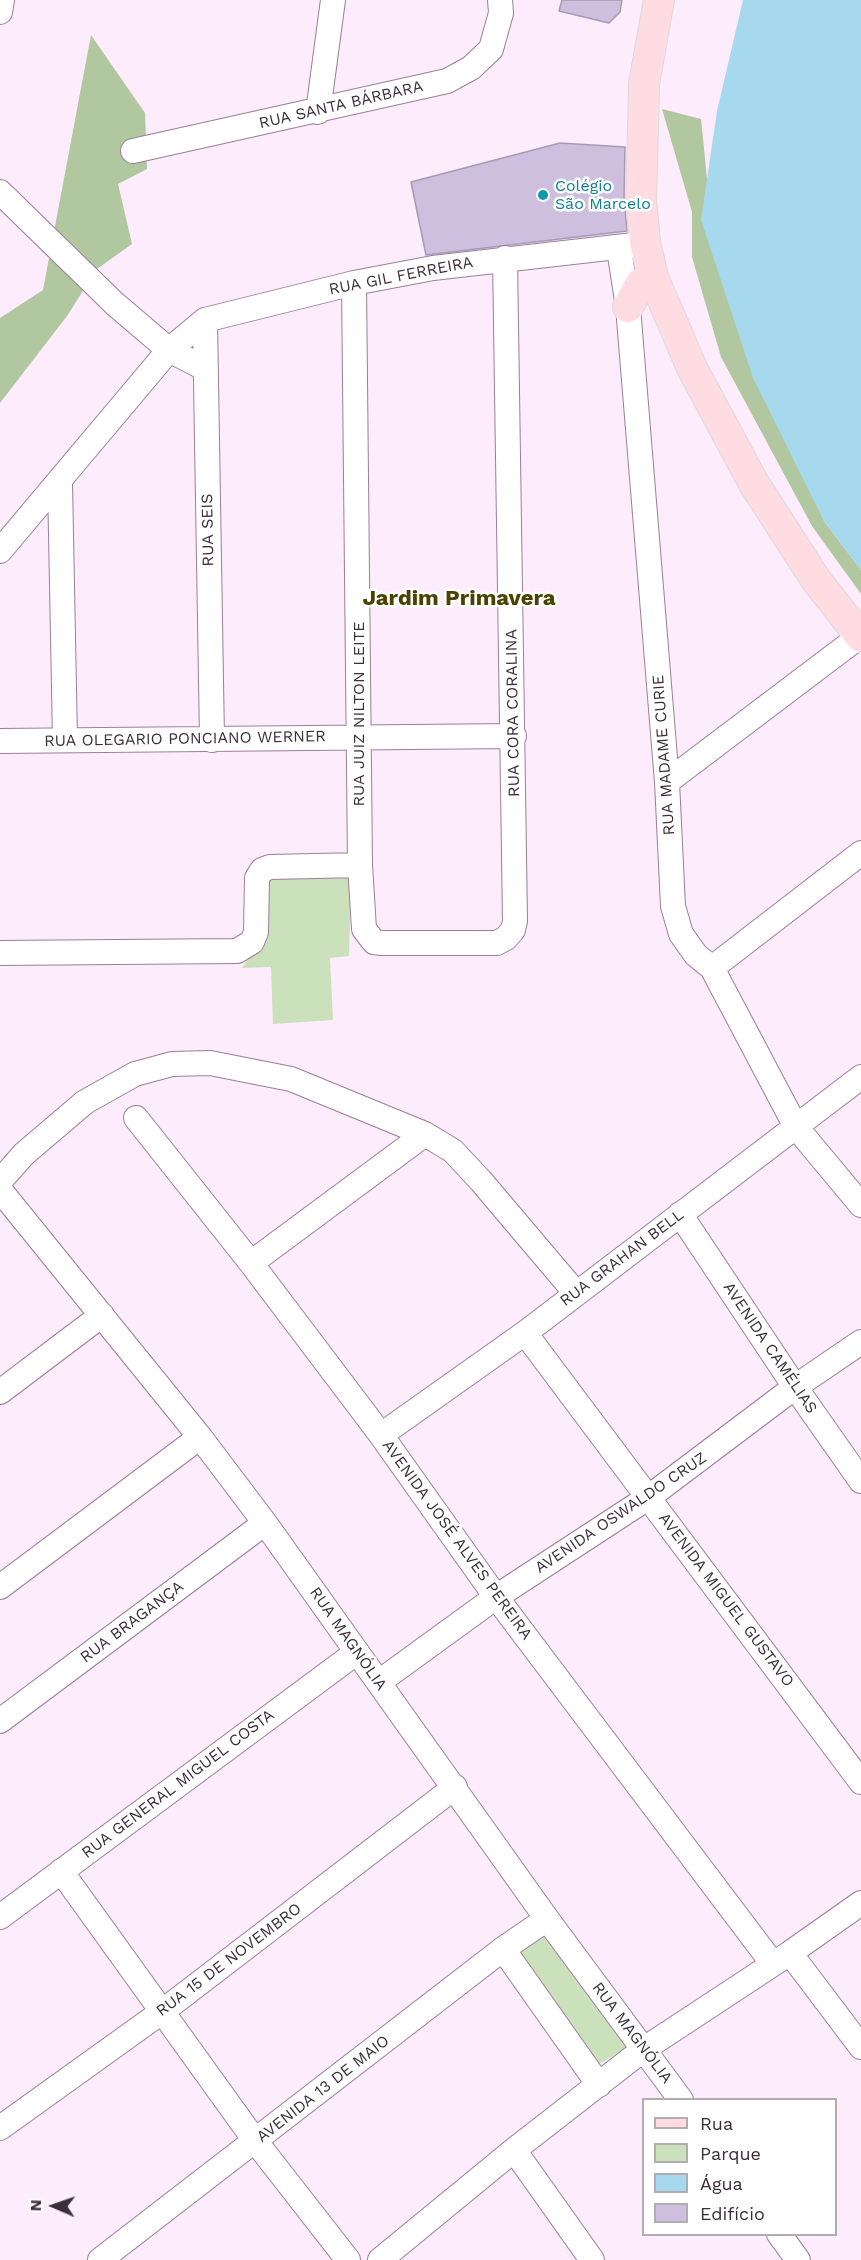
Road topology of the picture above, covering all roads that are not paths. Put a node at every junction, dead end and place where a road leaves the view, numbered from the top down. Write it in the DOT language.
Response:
graph roads {
  1 [pos="2,0"];
  2 [pos="333,0"];
  3 [pos="500,0"];
  4 [pos="659,0"];
  5 [pos="0,12"];
  6 [pos="318,112"];
  7 [pos="133,151"];
  8 [pos="0,192"];
  9 [pos="632,245"];
  10 [pos="505,258"];
  11 [pos="653,277"];
  12 [pos="354,283"];
  13 [pos="628,307"];
  14 [pos="205,320"];
  15 [pos="170,350"];
  16 [pos="206,369"];
  17 [pos="60,482"];
  18 [pos="0,551"];
  19 [pos="861,637"];
  20 [pos="514,736"];
  21 [pos="360,737"];
  22 [pos="65,740"];
  23 [pos="212,740"];
  24 [pos="0,741"];
  25 [pos="667,782"];
  26 [pos="861,853"];
  27 [pos="360,865"];
  28 [pos="364,929"];
  29 [pos="0,952"];
  30 [pos="712,968"];
  31 [pos="861,1077"];
  32 [pos="136,1118"];
  33 [pos="796,1127"];
  34 [pos="425,1134"];
  35 [pos="0,1181"];
  36 [pos="0,1190"];
  37 [pos="861,1205"];
  38 [pos="680,1214"];
  39 [pos="251,1263"];
  40 [pos="575,1292"];
  41 [pos="102,1316"];
  42 [pos="525,1333"];
  43 [pos="861,1342"];
  44 [pos="795,1387"];
  45 [pos="0,1392"];
  46 [pos="381,1435"];
  47 [pos="200,1437"];
  48 [pos="861,1480"];
  49 [pos="649,1497"];
  50 [pos="265,1523"];
  51 [pos="0,1587"];
  52 [pos="496,1597"];
  53 [pos="357,1652"];
  54 [pos="379,1682"];
  55 [pos="0,1720"];
  56 [pos="861,1782"];
  57 [pos="455,1787"];
  58 [pos="61,1871"];
  59 [pos="861,1903"];
  60 [pos="0,1917"];
  61 [pos="547,1919"];
  62 [pos="503,1949"];
  63 [pos="782,1959"];
  64 [pos="163,2011"];
  65 [pos="861,2047"];
  66 [pos="644,2049"];
  67 [pos="599,2085"];
  68 [pos="680,2098"];
  69 [pos="0,2128"];
  70 [pos="256,2142"];
  71 [pos="514,2150"];
  72 [pos="780,2236"];
  73 [pos="100,2260"];
  74 [pos="348,2260"];
  75 [pos="380,2260"];
  76 [pos="592,2260"];
  77 [pos="798,2260"];
  1 -- 5 [label="street"];
  2 -- 6 [label="street"];
  3 -- 6 [label="street, RUA SANTA BÁRBARA"];
  4 -- 9 [label="main road"];
  6 -- 7 [label="street, RUA SANTA BÁRBARA"];
  8 -- 15 [label="street"];
  9 -- 10 [label="street, RUA GIL FERREIRA"];
  9 -- 11 [label="main road"];
  9 -- 13 [label="street, RUA MADAME CURIE"];
  10 -- 12 [label="street, RUA GIL FERREIRA"];
  10 -- 20 [label="street, RUA CORA CORALINA"];
  11 -- 13 [label="main road"];
  11 -- 19 [label="main road"];
  12 -- 14 [label="street, RUA GIL FERREIRA"];
  12 -- 21 [label="street, RUA JUIZ NILTON LEITE"];
  13 -- 25 [label="street, RUA MADAME CURIE"];
  14 -- 15 [label="street, RUA GIL FERREIRA"];
  14 -- 16 [label="street, RUA SEIS"];
  15 -- 16 [label="street"];
  15 -- 17 [label="street, RUA GIL FERREIRA"];
  16 -- 23 [label="street, RUA SEIS"];
  17 -- 18 [label="street, RUA GIL FERREIRA"];
  17 -- 22 [label="street"];
  19 -- 25 [label="street"];
  20 -- 21 [label="street, RUA OLEGARIO PONCIANO WERNER"];
  20 -- 28 [label="street, RUA CORA CORALINA"];
  21 -- 23 [label="street, RUA OLEGARIO PONCIANO WERNER"];
  21 -- 27 [label="street, RUA JUIZ NILTON LEITE"];
  22 -- 23 [label="street, RUA OLEGARIO PONCIANO WERNER"];
  22 -- 24 [label="street, RUA OLEGARIO PONCIANO WERNER"];
  25 -- 30 [label="street, RUA MADAME CURIE"];
  26 -- 30 [label="street"];
  27 -- 28 [label="street, RUA JUIZ NILTON LEITE"];
  27 -- 29 [label="street"];
  30 -- 33 [label="street, RUA MADAME CURIE"];
  31 -- 33 [label="street, RUA GRAHAN BELL"];
  32 -- 39 [label="street, AVENIDA JOSÉ ALVES PEREIRA"];
  33 -- 37 [label="street, RUA MADAME CURIE"];
  33 -- 38 [label="street, RUA GRAHAN BELL"];
  34 -- 35 [label="street"];
  34 -- 39 [label="street"];
  34 -- 40 [label="street"];
  36 -- 41 [label="street, RUA MAGNÓLIA"];
  38 -- 40 [label="street, RUA GRAHAN BELL"];
  38 -- 44 [label="street, AVENIDA CAMÉLIAS"];
  39 -- 46 [label="street, AVENIDA JOSÉ ALVES PEREIRA"];
  40 -- 42 [label="street, RUA GRAHAN BELL"];
  41 -- 45 [label="street"];
  41 -- 47 [label="street, RUA MAGNÓLIA"];
  42 -- 46 [label="street, RUA GRAHAN BELL"];
  42 -- 49 [label="street, AVENIDA MIGUEL GUSTAVO"];
  43 -- 44 [label="street, AVENIDA OSWALDO CRUZ"];
  44 -- 48 [label="street, AVENIDA CAMÉLIAS"];
  44 -- 49 [label="street, AVENIDA OSWALDO CRUZ"];
  46 -- 52 [label="street, AVENIDA JOSÉ ALVES PEREIRA"];
  47 -- 50 [label="street, RUA MAGNÓLIA"];
  47 -- 51 [label="street"];
  49 -- 52 [label="street, AVENIDA OSWALDO CRUZ"];
  49 -- 56 [label="street, AVENIDA MIGUEL GUSTAVO"];
  50 -- 53 [label="street, RUA MAGNÓLIA"];
  50 -- 55 [label="street, RUA BRAGANÇA"];
  52 -- 54 [label="street, AVENIDA OSWALDO CRUZ"];
  52 -- 63 [label="street, AVENIDA JOSÉ ALVES PEREIRA"];
  53 -- 54 [label="street, RUA MAGNÓLIA"];
  53 -- 58 [label="street, RUA GENERAL MIGUEL COSTA"];
  54 -- 57 [label="street, RUA MAGNÓLIA"];
  57 -- 61 [label="street, RUA MAGNÓLIA"];
  57 -- 64 [label="street, RUA 15 DE NOVEMBRO"];
  58 -- 60 [label="street, RUA GENERAL MIGUEL COSTA"];
  58 -- 64 [label="street"];
  59 -- 63 [label="street"];
  61 -- 62 [label="street, AVENIDA 13 DE MAIO"];
  61 -- 66 [label="street, RUA MAGNÓLIA"];
  62 -- 67 [label="street"];
  62 -- 70 [label="street, AVENIDA 13 DE MAIO"];
  63 -- 65 [label="street, AVENIDA JOSÉ ALVES PEREIRA"];
  63 -- 66 [label="street"];
  64 -- 69 [label="street, RUA 15 DE NOVEMBRO"];
  64 -- 70 [label="street"];
  66 -- 67 [label="street"];
  66 -- 68 [label="street, RUA MAGNÓLIA"];
  67 -- 71 [label="street"];
  70 -- 73 [label="street, AVENIDA 13 DE MAIO"];
  70 -- 74 [label="street"];
  71 -- 75 [label="street"];
  71 -- 76 [label="street"];
  72 -- 77 [label="street"];
}
